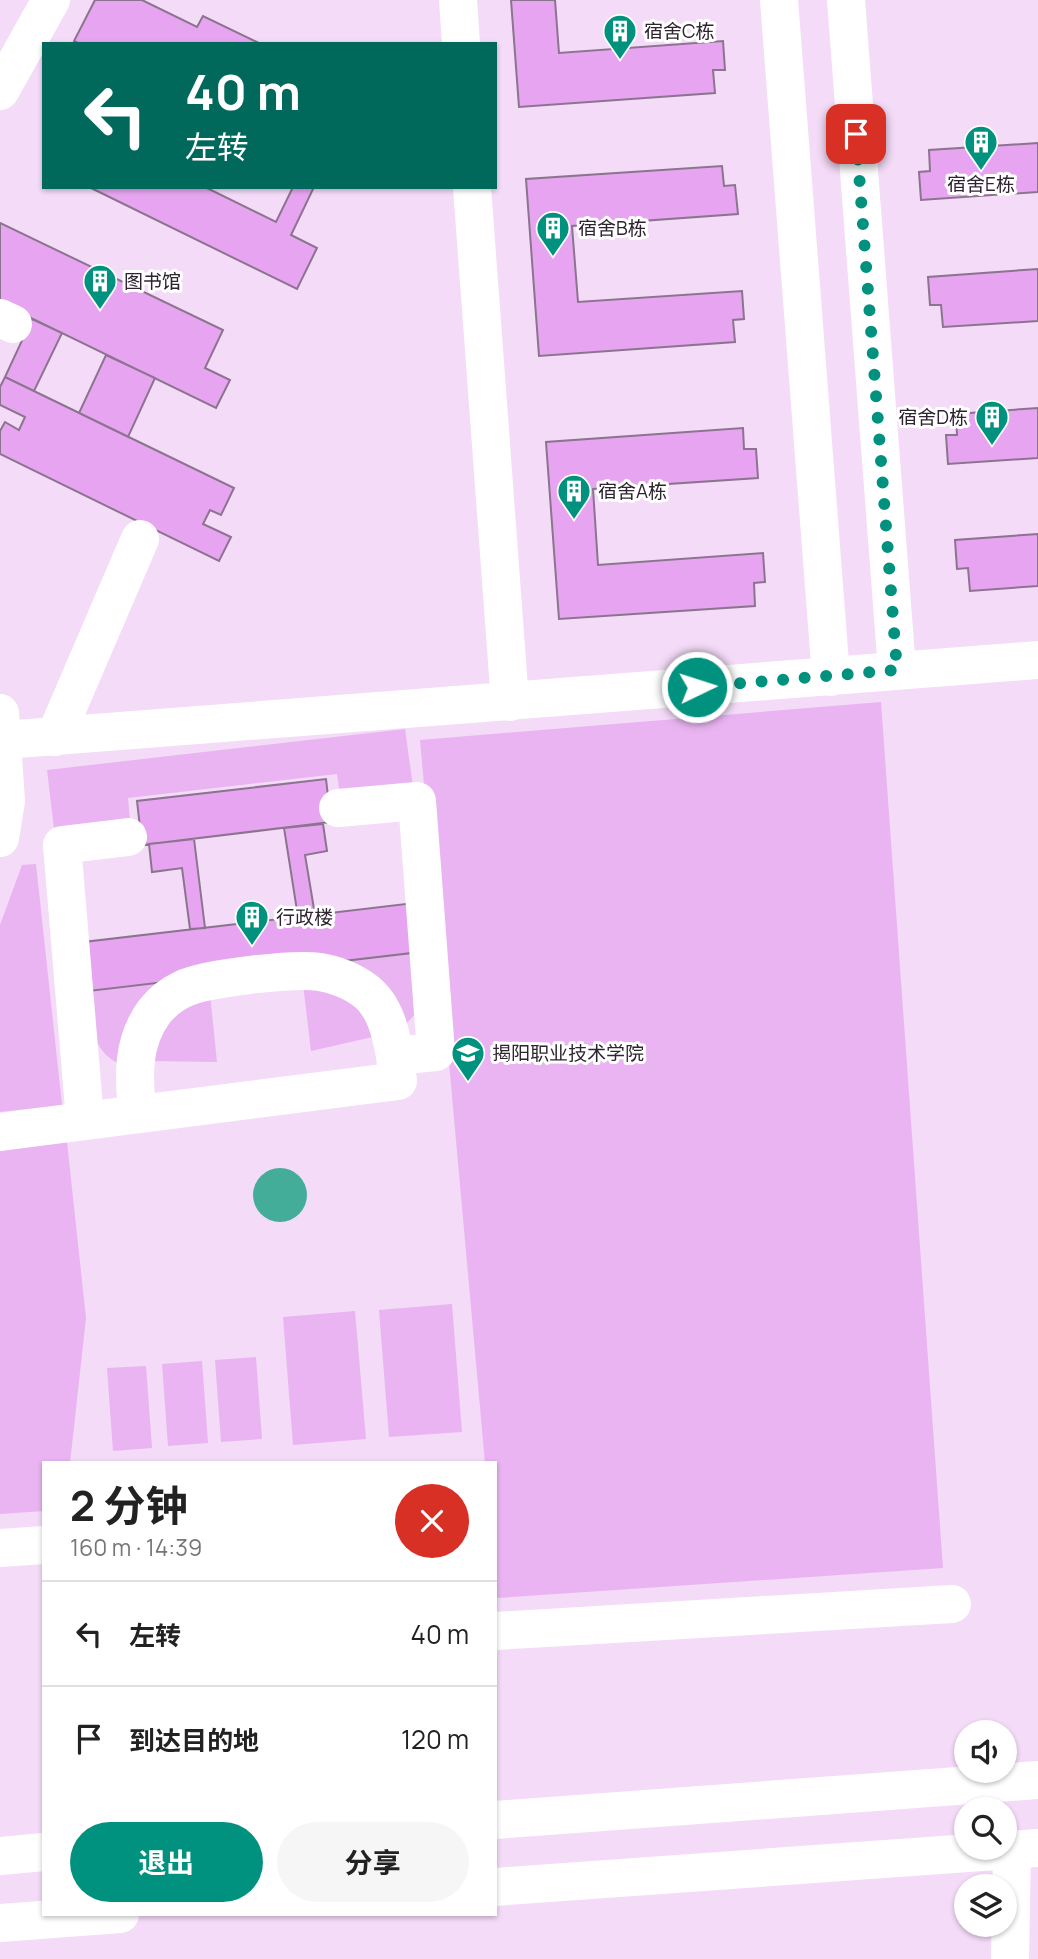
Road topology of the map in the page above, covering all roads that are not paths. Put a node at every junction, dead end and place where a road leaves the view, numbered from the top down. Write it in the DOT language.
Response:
graph roads {
  1 [pos="51,0"];
  2 [pos="458,0"];
  3 [pos="779,0"];
  4 [pos="846,0"];
  5 [pos="461,42"];
  6 [pos="0,92"];
  7 [pos="472,189"];
  8 [pos="140,539"];
  9 [pos="1038,660"];
  10 [pos="897,670"];
  11 [pos="831,677"];
  12 [pos="510,702"];
  13 [pos="2,727"];
  14 [pos="55,737"];
  15 [pos="338,808"];
  16 [pos="128,836"];
  17 [pos="0,838"];
  18 [pos="394,1056"];
  19 [pos="137,1114"];
  20 [pos="85,1120"];
  21 [pos="0,1132"];
  22 [pos="42,1545"];
  23 [pos="0,1548"];
  24 [pos="952,1604"];
  25 [pos="497,1631"];
  26 [pos="1038,1780"];
  27 [pos="497,1819"];
  28 [pos="1025,1849"];
  29 [pos="42,1852"];
  30 [pos="0,1856"];
  31 [pos="497,1887"];
  32 [pos="93,1916"];
  33 [pos="0,1923"];
  34 [pos="1010,1959"];
  1 -- 6 [label="main road"];
  2 -- 5 [label="main road"];
  3 -- 11 [label="main road"];
  4 -- 10 [label="main road"];
  7 -- 12 [label="main road"];
  8 -- 14 [label="main road"];
  9 -- 10 [label="main road"];
  10 -- 11 [label="main road"];
  11 -- 12 [label="main road"];
  12 -- 14 [label="main road"];
  13 -- 14 [label="main road"];
  13 -- 17 [label="main road"];
  15 -- 18 [label="main road"];
  16 -- 20 [label="main road"];
  18 -- 19 [label="main road"];
  18 -- 19 [label="main road"];
  19 -- 20 [label="main road"];
  20 -- 21 [label="main road"];
  22 -- 23 [label="main road"];
  24 -- 25 [label="main road"];
  26 -- 27 [label="main road"];
  28 -- 31 [label="main road"];
  28 -- 34 [label="main road"];
  29 -- 30 [label="main road"];
  32 -- 33 [label="main road"];
}
